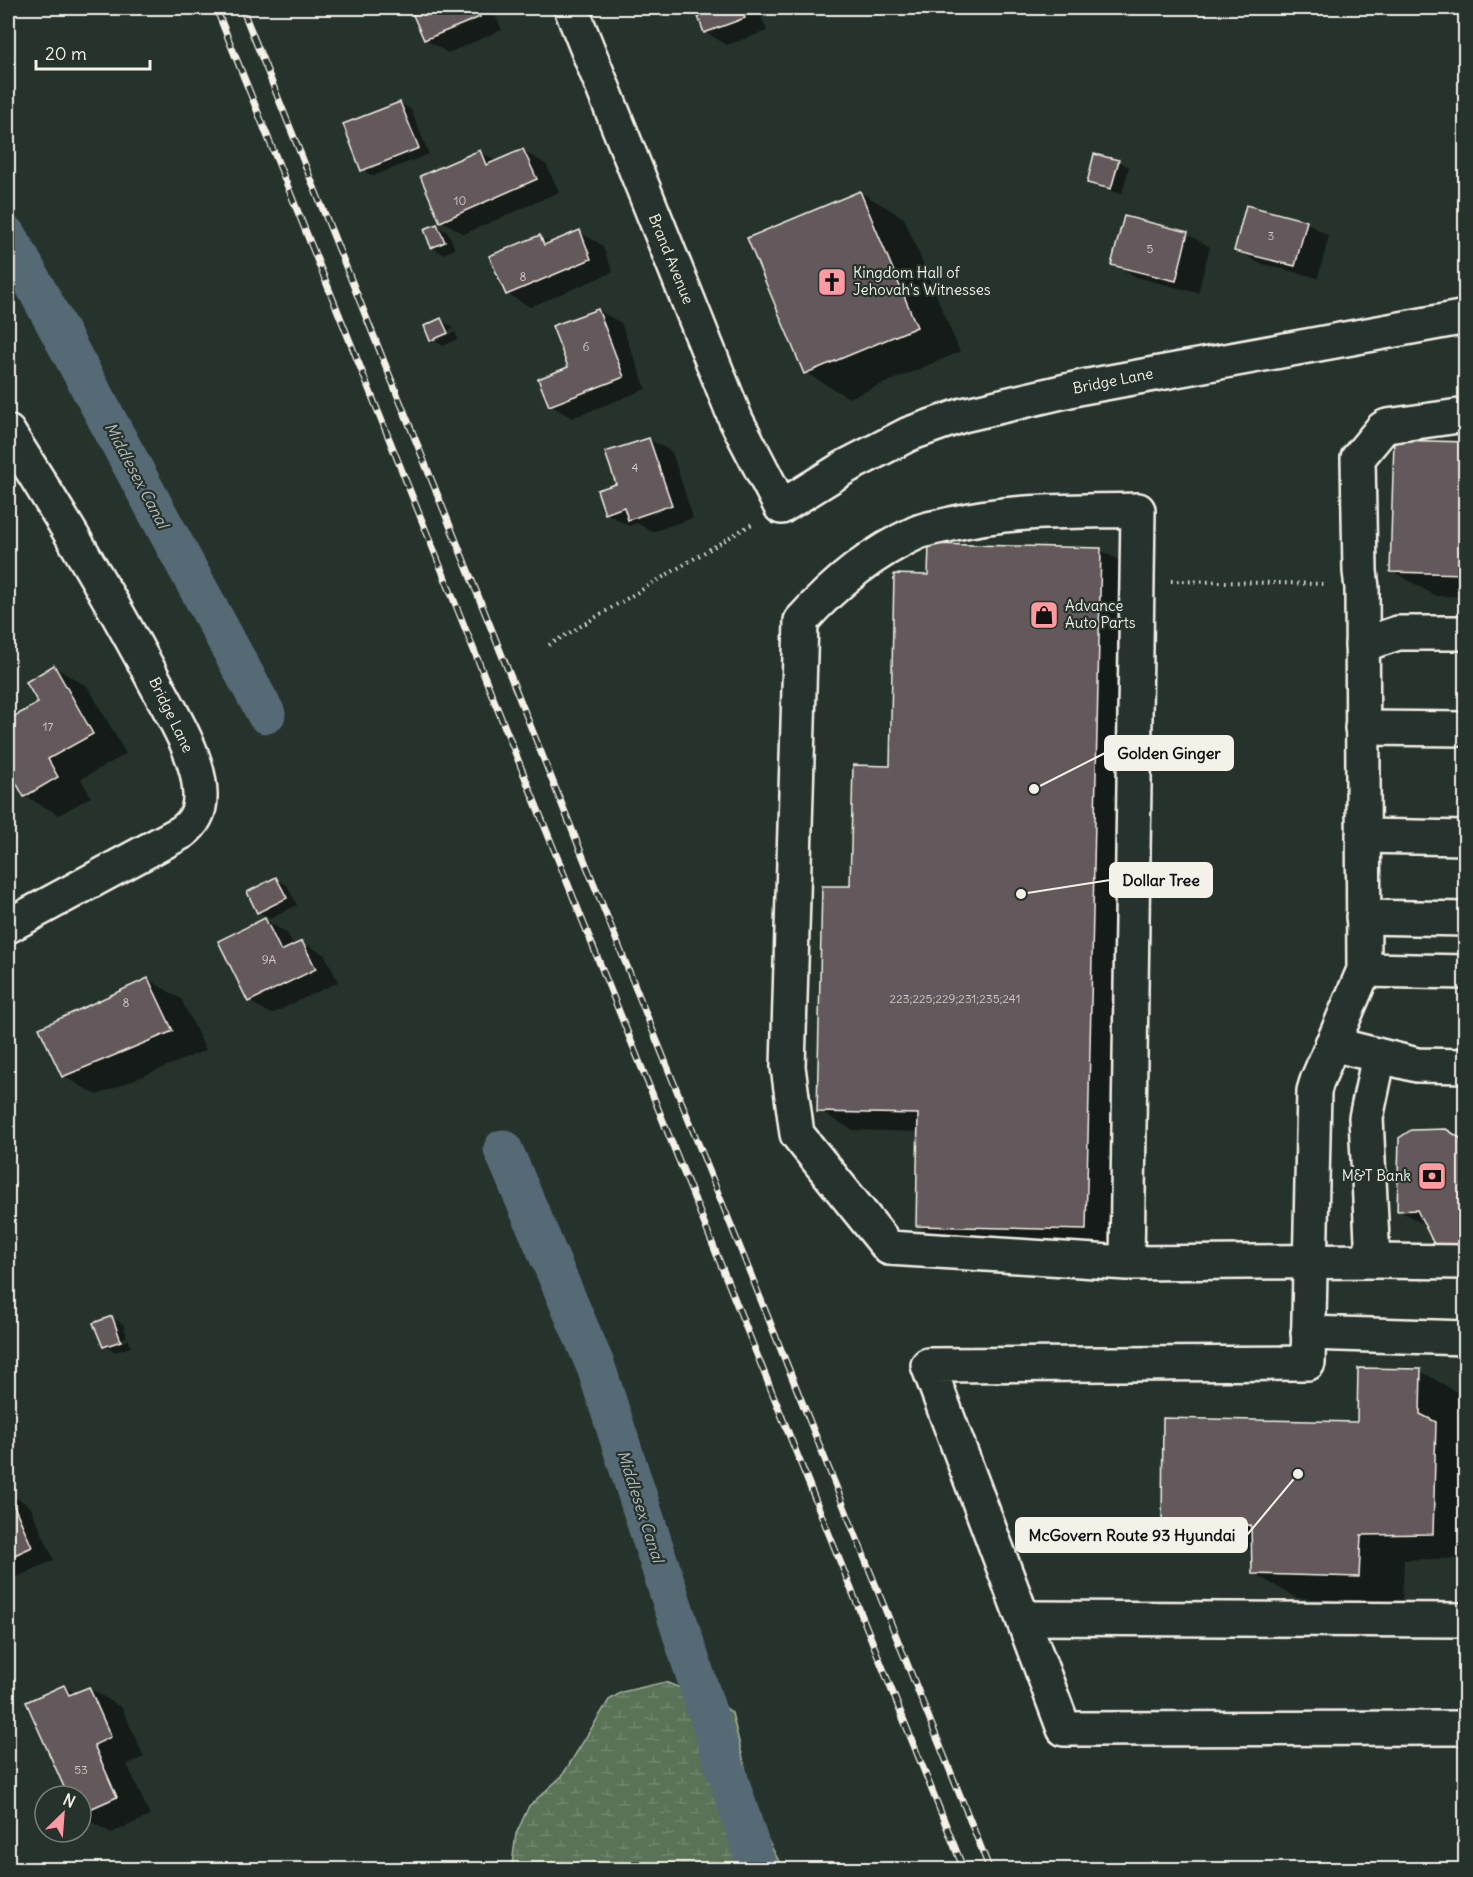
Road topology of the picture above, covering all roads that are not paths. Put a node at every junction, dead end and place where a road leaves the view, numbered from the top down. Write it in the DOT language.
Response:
graph roads {
  1 [pos="571,8"];
  2 [pos="1466,317"];
  3 [pos="1466,415"];
  4 [pos="8,432"];
  5 [pos="781,507"];
  6 [pos="1466,633"];
  7 [pos="1362,645"];
  8 [pos="1362,728"];
  9 [pos="1466,729"];
  10 [pos="1363,836"];
  11 [pos="1466,838"];
  12 [pos="1363,917"];
  13 [pos="1466,919"];
  14 [pos="8,926"];
  15 [pos="1364,970"];
  16 [pos="1466,972"];
  17 [pos="1332,1044"];
  18 [pos="1379,1056"];
  19 [pos="1466,1066"];
  20 [pos="1310,1261"];
  21 [pos="1372,1261"];
  22 [pos="1466,1262"];
  23 [pos="1127,1263"];
  24 [pos="1308,1333"];
  25 [pos="1466,1338"];
  26 [pos="1023,1618"];
  27 [pos="1466,1620"];
  28 [pos="1466,1728"];
  1 -- 5 [label="street, Brand Avenue"];
  2 -- 5 [label="street, Bridge Lane"];
  3 -- 7 [label="street"];
  4 -- 14 [label="street, Bridge Lane"];
  6 -- 7 [label="street"];
  7 -- 8 [label="street"];
  8 -- 9 [label="street"];
  8 -- 10 [label="street"];
  10 -- 11 [label="street"];
  10 -- 12 [label="street"];
  12 -- 13 [label="street"];
  12 -- 15 [label="street"];
  15 -- 16 [label="street"];
  15 -- 17 [label="street"];
  17 -- 18 [label="street"];
  17 -- 20 [label="street"];
  18 -- 19 [label="street"];
  18 -- 21 [label="street"];
  20 -- 21 [label="street"];
  20 -- 23 [label="street"];
  20 -- 24 [label="street"];
  21 -- 22 [label="street"];
  23 -- 23 [label="street"];
  24 -- 25 [label="street"];
  24 -- 26 [label="street"];
  26 -- 27 [label="street"];
  26 -- 28 [label="street"];
}
